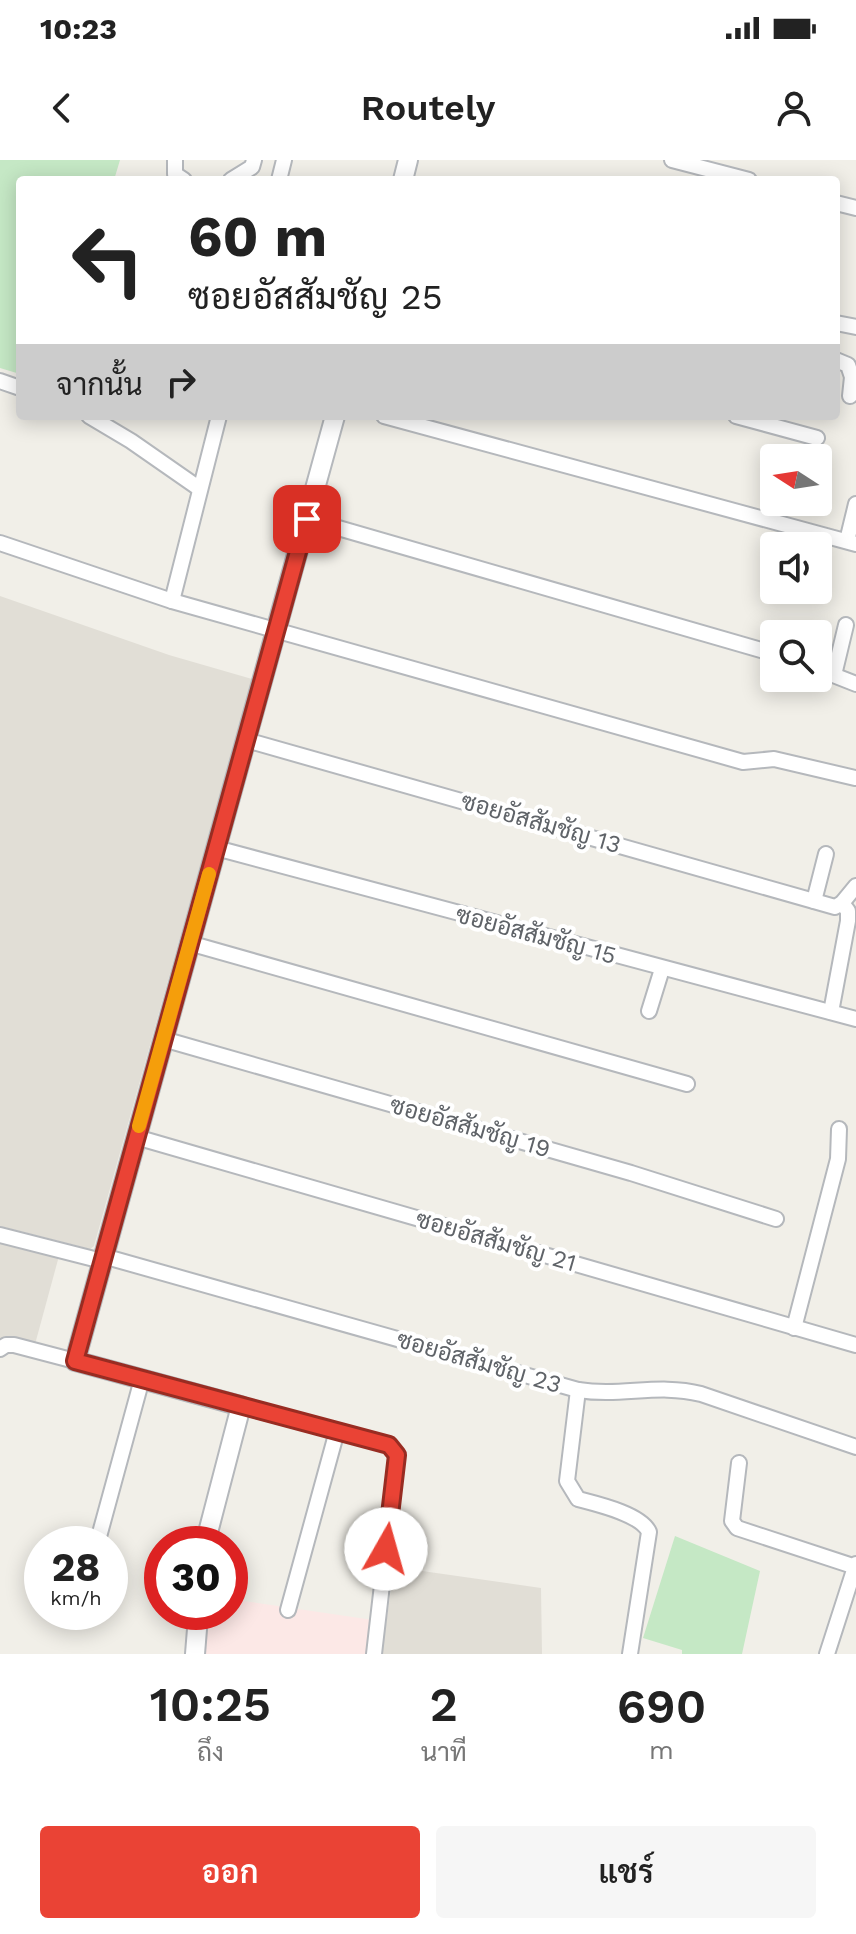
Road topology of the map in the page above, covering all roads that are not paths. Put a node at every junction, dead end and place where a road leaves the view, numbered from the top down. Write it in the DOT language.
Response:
graph roads {
  1 [pos="672,160"];
  2 [pos="734,176"];
  3 [pos="840,362"];
  4 [pos="850,396"];
  5 [pos="101,420"];
  6 [pos="218,420"];
  7 [pos="334,420"];
  8 [pos="399,420"];
  9 [pos="751,420"];
  10 [pos="817,438"];
  11 [pos="200,489"];
  12 [pos="856,504"];
  13 [pos="307,519"];
  14 [pos="0,543"];
  15 [pos="851,543"];
  16 [pos="172,601"];
  17 [pos="846,625"];
  18 [pos="277,629"];
  19 [pos="760,650"];
  20 [pos="834,675"];
  21 [pos="856,684"];
  22 [pos="246,740"];
  23 [pos="855,778"];
  24 [pos="216,848"];
  25 [pos="826,854"];
  26 [pos="856,886"];
  27 [pos="814,901"];
  28 [pos="839,905"];
  29 [pos="189,943"];
  30 [pos="662,969"];
  31 [pos="649,1011"];
  32 [pos="831,1012"];
  33 [pos="856,1019"];
  34 [pos="163,1039"];
  35 [pos="687,1084"];
  36 [pos="839,1129"];
  37 [pos="136,1137"];
  38 [pos="776,1219"];
  39 [pos="0,1235"];
  40 [pos="103,1258"];
  41 [pos="794,1328"];
  42 [pos="856,1345"];
  43 [pos="0,1349"];
  44 [pos="75,1361"];
  45 [pos="142,1379"];
  46 [pos="578,1390"];
  47 [pos="241,1406"];
  48 [pos="337,1431"];
  49 [pos="856,1447"];
  50 [pos="739,1463"];
  51 [pos="102,1526"];
  52 [pos="210,1526"];
  53 [pos="856,1566"];
  54 [pos="288,1610"];
  55 [pos="197,1630"];
  56 [pos="195,1654"];
  57 [pos="374,1654"];
  58 [pos="630,1654"];
  59 [pos="827,1654"];
  1 -- 2 [label="street"];
  3 -- 4 [label="street"];
  5 -- 11 [label="street"];
  6 -- 11 [label="street"];
  7 -- 13 [label="street"];
  8 -- 15 [label="street"];
  9 -- 10 [label="street"];
  11 -- 16 [label="street"];
  12 -- 15 [label="street"];
  13 -- 18 [label="street"];
  13 -- 19 [label="street"];
  14 -- 16 [label="street"];
  16 -- 18 [label="street"];
  17 -- 20 [label="street"];
  18 -- 22 [label="street"];
  18 -- 23 [label="street"];
  20 -- 21 [label="street"];
  22 -- 24 [label="street"];
  22 -- 27 [label="street, ซอยอัสสัมชัญ 13"];
  24 -- 29 [label="street"];
  24 -- 30 [label="street, ซอยอัสสัมชัญ 15"];
  25 -- 27 [label="street"];
  26 -- 28 [label="street"];
  27 -- 28 [label="street, ซอยอัสสัมชัญ 13"];
  28 -- 32 [label="street"];
  29 -- 34 [label="street"];
  29 -- 35 [label="street"];
  30 -- 31 [label="street"];
  30 -- 32 [label="street, ซอยอัสสัมชัญ 15"];
  32 -- 33 [label="street, ซอยอัสสัมชัญ 15"];
  34 -- 37 [label="street"];
  34 -- 38 [label="street, ซอยอัสสัมชัญ 19"];
  36 -- 41 [label="street"];
  37 -- 40 [label="street"];
  37 -- 41 [label="street, ซอยอัสสัมชัญ 21"];
  39 -- 40 [label="street, ซอยอัสสัมชัญ 23"];
  40 -- 44 [label="street"];
  40 -- 46 [label="street, ซอยอัสสัมชัญ 23"];
  41 -- 42 [label="street, ซอยอัสสัมชัญ 21"];
  43 -- 44 [label="street"];
  44 -- 45 [label="street"];
  45 -- 47 [label="street"];
  45 -- 51 [label="street"];
  46 -- 49 [label="street, ซอยอัสสัมชัญ 23"];
  46 -- 58 [label="street"];
  47 -- 48 [label="street"];
  47 -- 52 [label="street"];
  48 -- 54 [label="street"];
  48 -- 57 [label="street"];
  50 -- 53 [label="street"];
  53 -- 59 [label="street"];
  55 -- 56 [label="street"];
}
